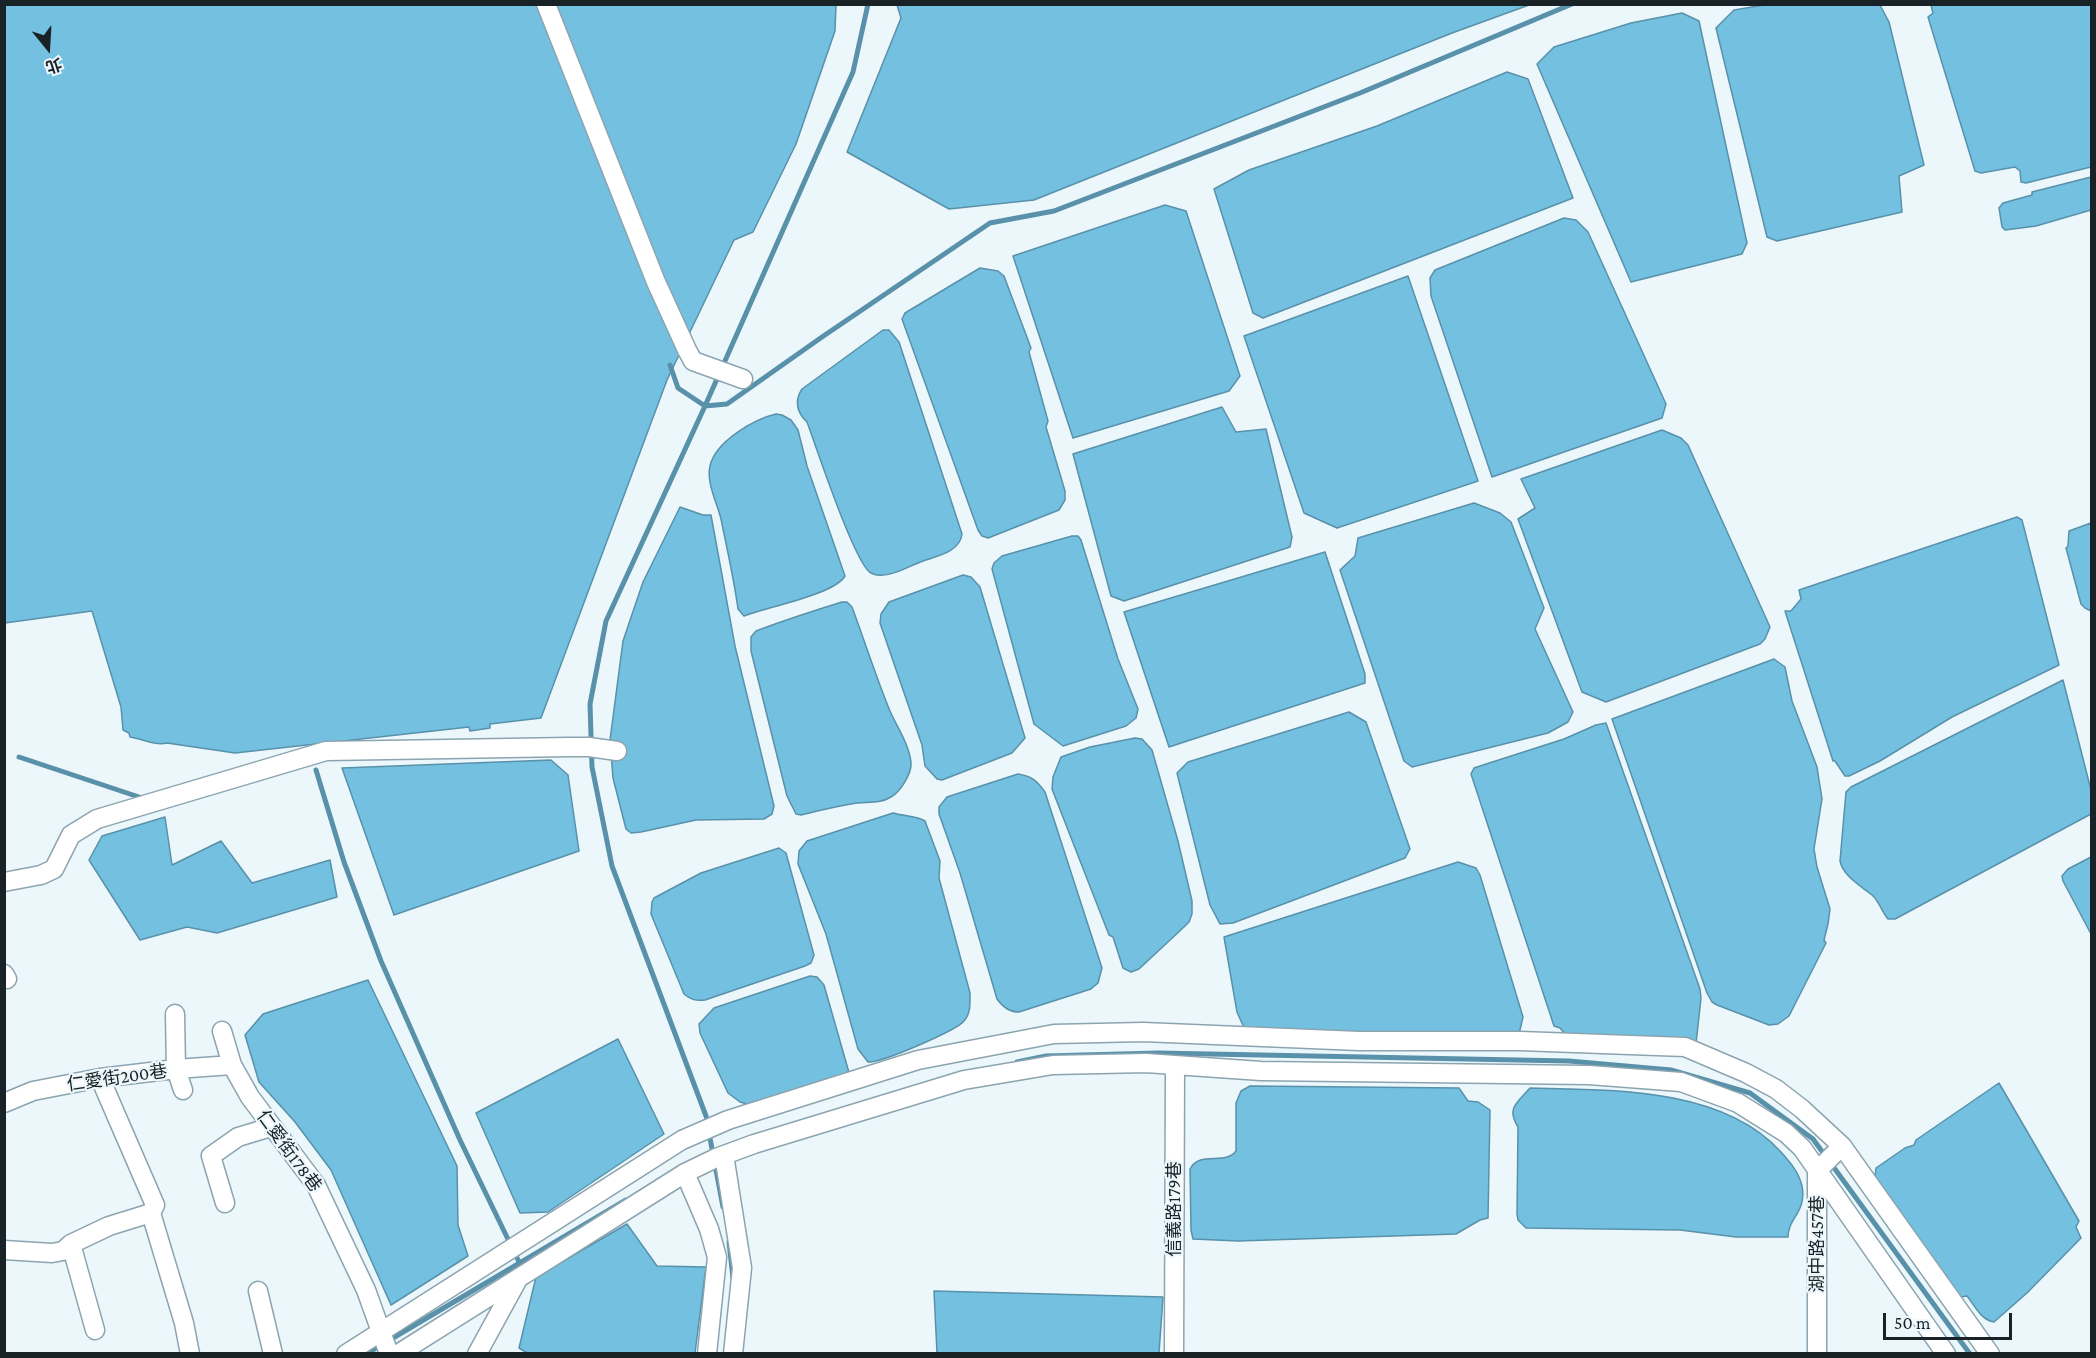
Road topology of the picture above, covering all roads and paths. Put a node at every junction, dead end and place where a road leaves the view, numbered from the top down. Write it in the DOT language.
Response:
graph roads {
  1 [pos="546,4"];
  2 [pos="743,379"];
  3 [pos="612,751"];
  4 [pos="4,882"];
  5 [pos="176,1014"];
  6 [pos="222,1031"];
  7 [pos="232,1065"];
  8 [pos="1175,1065"];
  9 [pos="176,1069"];
  10 [pos="100,1078"];
  11 [pos="183,1090"];
  12 [pos="4,1103"];
  13 [pos="272,1126"];
  14 [pos="1842,1146"];
  15 [pos="720,1156"];
  16 [pos="691,1170"];
  17 [pos="1817,1171"];
  18 [pos="225,1203"];
  19 [pos="151,1213"];
  20 [pos="71,1244"];
  21 [pos="4,1250"];
  22 [pos="519,1276"];
  23 [pos="258,1291"];
  24 [pos="95,1330"];
  25 [pos="388,1345"];
  26 [pos="190,1353"];
  27 [pos="273,1353"];
  28 [pos="346,1353"];
  29 [pos="477,1353"];
  30 [pos="707,1353"];
  31 [pos="733,1353"];
  32 [pos="1174,1353"];
  33 [pos="1816,1353"];
  34 [pos="1946,1353"];
  35 [pos="1990,1353"];
  1 -- 2 [label="street"];
  3 -- 4 [label="street"];
  5 -- 9 [label="street"];
  6 -- 7 [label="street, 仁愛街178巷"];
  7 -- 9 [label="street, 仁愛街200巷"];
  7 -- 13 [label="street, 仁愛街178巷"];
  8 -- 15 [label="street"];
  8 -- 17 [label="street"];
  8 -- 32 [label="street, 信義路179巷"];
  9 -- 10 [label="street, 仁愛街200巷"];
  9 -- 11 [label="street"];
  10 -- 12 [label="street, 仁愛街200巷"];
  10 -- 19 [label="street"];
  13 -- 18 [label="street"];
  13 -- 25 [label="street, 仁愛街178巷"];
  14 -- 17 [label="street, 湖中路457巷"];
  14 -- 25 [label="street"];
  14 -- 35 [label="street"];
  15 -- 16 [label="street"];
  15 -- 31 [label="street"];
  16 -- 22 [label="street"];
  16 -- 30 [label="street"];
  17 -- 33 [label="street, 湖中路457巷"];
  17 -- 34 [label="street"];
  19 -- 20 [label="street"];
  19 -- 26 [label="street"];
  20 -- 21 [label="street"];
  20 -- 24 [label="street"];
  22 -- 25 [label="street"];
  22 -- 29 [label="street"];
  23 -- 27 [label="street"];
  25 -- 28 [label="street"];
}
